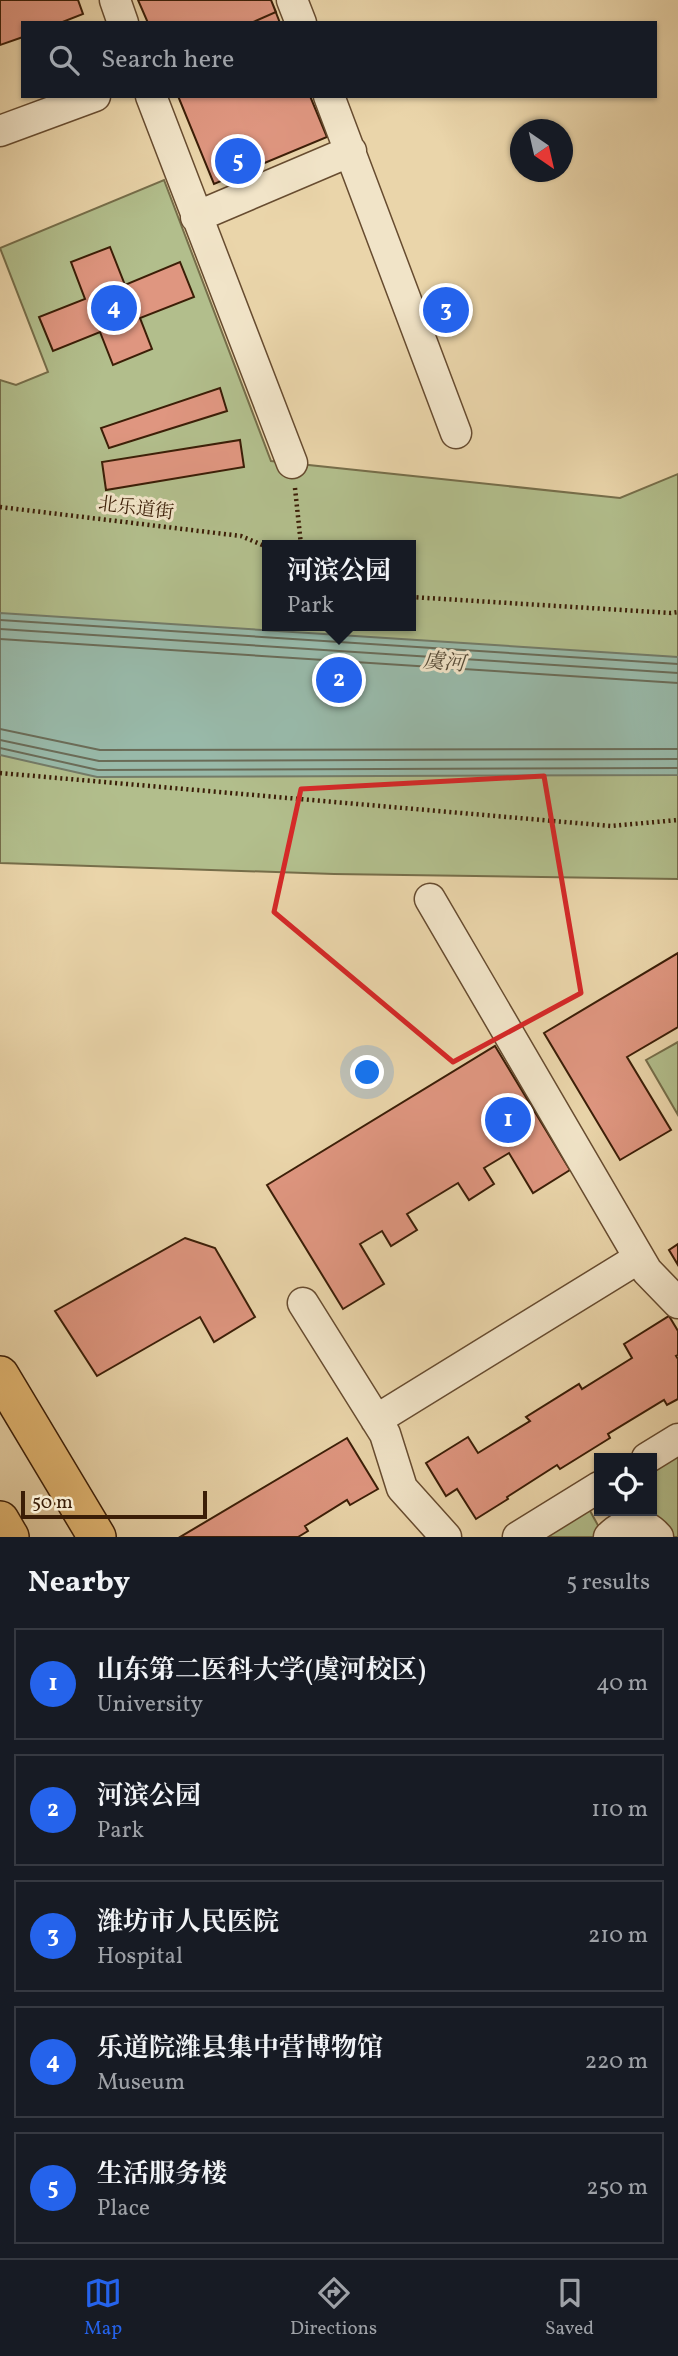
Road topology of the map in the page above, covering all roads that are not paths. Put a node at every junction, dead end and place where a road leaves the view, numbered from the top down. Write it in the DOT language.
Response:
graph roads {
  1 [pos="115,0"];
  2 [pos="292,0"];
  3 [pos="122,21"];
  4 [pos="300,21"];
  5 [pos="90,98"];
  6 [pos="152,98"];
  7 [pos="330,98"];
  8 [pos="0,131"];
  9 [pos="351,151"];
  10 [pos="196,217"];
  11 [pos="456,433"];
  12 [pos="292,463"];
  13 [pos="430,899"];
  14 [pos="639,1258"];
  15 [pos="303,1303"];
  16 [pos="678,1303"];
  17 [pos="0,1375"];
  18 [pos="376,1420"];
  19 [pos="678,1439"];
  20 [pos="655,1453"];
  21 [pos="594,1512"];
  22 [pos="618,1516"];
  23 [pos="0,1520"];
  24 [pos="10,1537"];
  25 [pos="97,1537"];
  26 [pos="446,1537"];
  27 [pos="518,1537"];
  28 [pos="658,1537"];
  1 -- 3 [label="street"];
  2 -- 4 [label="street"];
  5 -- 8 [label="street"];
  6 -- 10 [label="street"];
  7 -- 9 [label="street"];
  9 -- 10 [label="street"];
  9 -- 11 [label="street"];
  10 -- 12 [label="street"];
  13 -- 14 [label="street"];
  14 -- 16 [label="street"];
  14 -- 18 [label="street"];
  15 -- 18 [label="street"];
  17 -- 25 [label="main road"];
  18 -- 26 [label="street"];
  19 -- 20 [label="street"];
  21 -- 27 [label="street"];
  22 -- 28 [label="street"];
  23 -- 24 [label="main road"];
}
